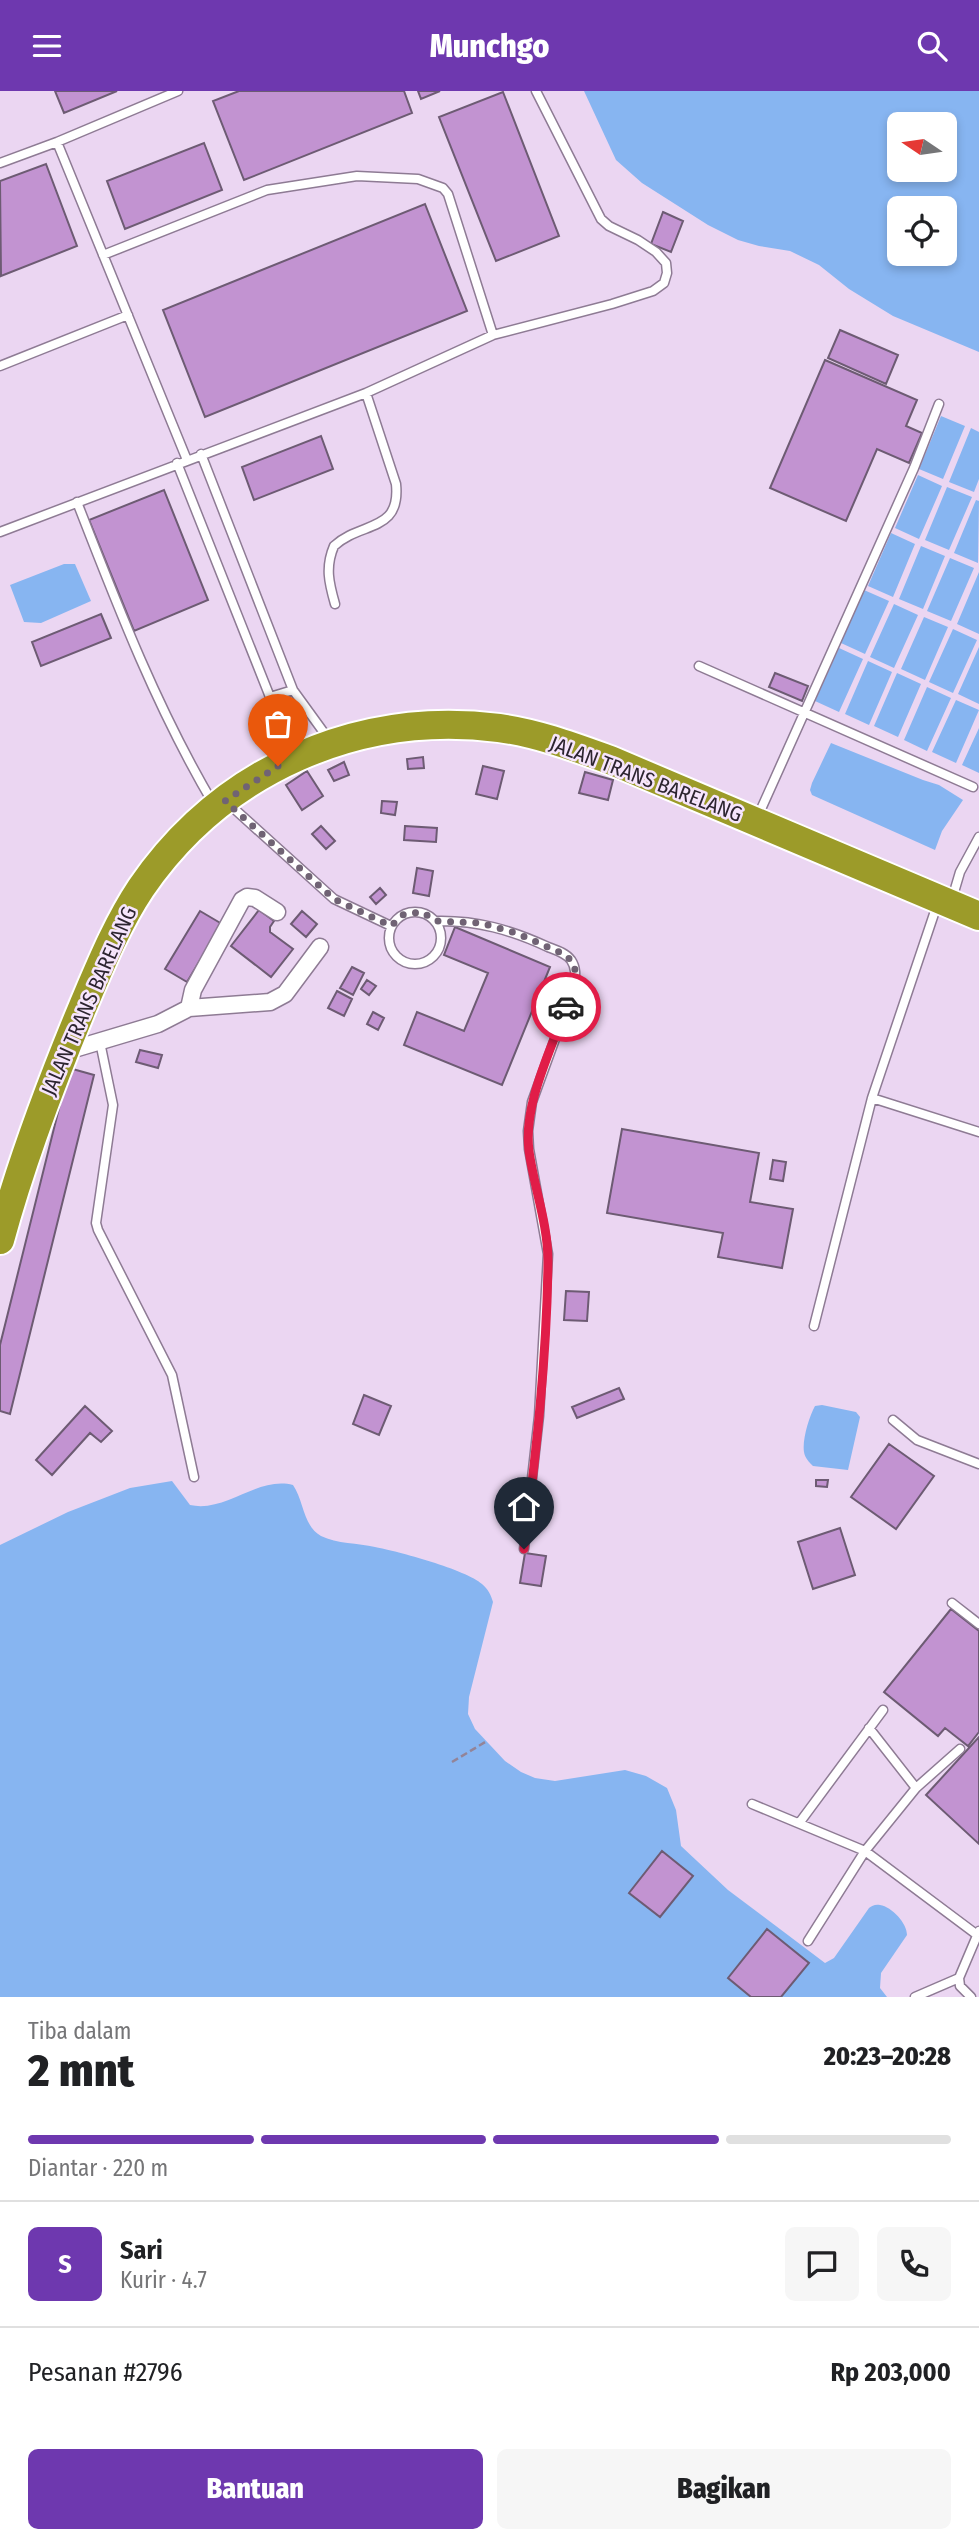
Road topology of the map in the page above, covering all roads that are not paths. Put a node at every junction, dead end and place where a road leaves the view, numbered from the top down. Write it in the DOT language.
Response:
graph roads {
  1 [pos="178,91"];
  2 [pos="536,91"];
  3 [pos="57,142"];
  4 [pos="0,163"];
  5 [pos="103,255"];
  6 [pos="128,315"];
  7 [pos="493,335"];
  8 [pos="0,366"];
  9 [pos="366,393"];
  10 [pos="939,404"];
  11 [pos="201,454"];
  12 [pos="187,460"];
  13 [pos="177,463"];
  14 [pos="77,502"];
  15 [pos="0,532"];
  16 [pos="335,604"];
  17 [pos="699,666"];
  18 [pos="293,690"];
  19 [pos="270,697"];
  20 [pos="804,713"];
  21 [pos="332,743"];
  22 [pos="286,760"];
  23 [pos="973,787"];
  24 [pos="220,804"];
  25 [pos="755,822"];
  26 [pos="979,837"];
  27 [pos="944,903"];
  28 [pos="276,912"];
  29 [pos="979,916"];
  30 [pos="436,921"];
  31 [pos="391,926"];
  32 [pos="320,947"];
  33 [pos="189,1008"];
  34 [pos="100,1042"];
  35 [pos="64,1052"];
  36 [pos="873,1098"];
  37 [pos="979,1132"];
  38 [pos="5,1199"];
  39 [pos="0,1240"];
  40 [pos="814,1326"];
  41 [pos="893,1420"];
  42 [pos="979,1464"];
  43 [pos="194,1477"];
  44 [pos="524,1549"];
  45 [pos="951,1603"];
  46 [pos="979,1625"];
  47 [pos="883,1710"];
  48 [pos="869,1728"];
  49 [pos="960,1749"];
  50 [pos="916,1788"];
  51 [pos="752,1804"];
  52 [pos="800,1822"];
  53 [pos="865,1851"];
  54 [pos="977,1933"];
  55 [pos="808,1941"];
  56 [pos="958,1978"];
  57 [pos="915,1997"];
  58 [pos="971,1997"];
  1 -- 3 [label="lane"];
  2 -- 7 [label="lane"];
  3 -- 4 [label="lane"];
  3 -- 5 [label="lane"];
  5 -- 6 [label="lane"];
  5 -- 7 [label="lane"];
  6 -- 8 [label="lane"];
  6 -- 12 [label="lane"];
  7 -- 9 [label="lane"];
  9 -- 11 [label="lane"];
  9 -- 16 [label="lane"];
  10 -- 20 [label="lane"];
  11 -- 12 [label="lane"];
  11 -- 18 [label="lane"];
  12 -- 13 [label="lane"];
  13 -- 14 [label="lane"];
  13 -- 19 [label="lane"];
  14 -- 15 [label="lane"];
  14 -- 24 [label="lane"];
  17 -- 20 [label="lane"];
  18 -- 19 [label="lane"];
  18 -- 21 [label="lane"];
  19 -- 22 [label="lane"];
  20 -- 23 [label="lane"];
  20 -- 25 [label="lane"];
  21 -- 22 [label="highway, JALAN TRANS BARELANG"];
  21 -- 25 [label="highway, JALAN TRANS BARELANG"];
  22 -- 24 [label="highway, JALAN TRANS BARELANG"];
  24 -- 31 [label="lane"];
  24 -- 35 [label="highway, JALAN TRANS BARELANG"];
  25 -- 27 [label="highway, JALAN TRANS BARELANG"];
  26 -- 27 [label="lane"];
  27 -- 29 [label="highway, JALAN TRANS BARELANG"];
  27 -- 36 [label="lane"];
  28 -- 33 [label="street"];
  30 -- 31 [label="lane"];
  30 -- 31 [label="lane"];
  30 -- 44 [label="lane"];
  32 -- 33 [label="street"];
  33 -- 34 [label="street"];
  34 -- 35 [label="street"];
  34 -- 43 [label="lane"];
  35 -- 38 [label="highway, JALAN TRANS BARELANG"];
  36 -- 37 [label="lane"];
  36 -- 40 [label="lane"];
  38 -- 39 [label="highway, JALAN TRANS BARELANG"];
  41 -- 42 [label="lane"];
  45 -- 46 [label="lane"];
  47 -- 48 [label="lane"];
  48 -- 50 [label="lane"];
  48 -- 52 [label="lane"];
  49 -- 50 [label="lane"];
  50 -- 53 [label="lane"];
  51 -- 52 [label="lane"];
  52 -- 53 [label="lane"];
  53 -- 54 [label="lane"];
  53 -- 55 [label="lane"];
  54 -- 56 [label="lane"];
  56 -- 57 [label="lane"];
  56 -- 58 [label="lane"];
}
